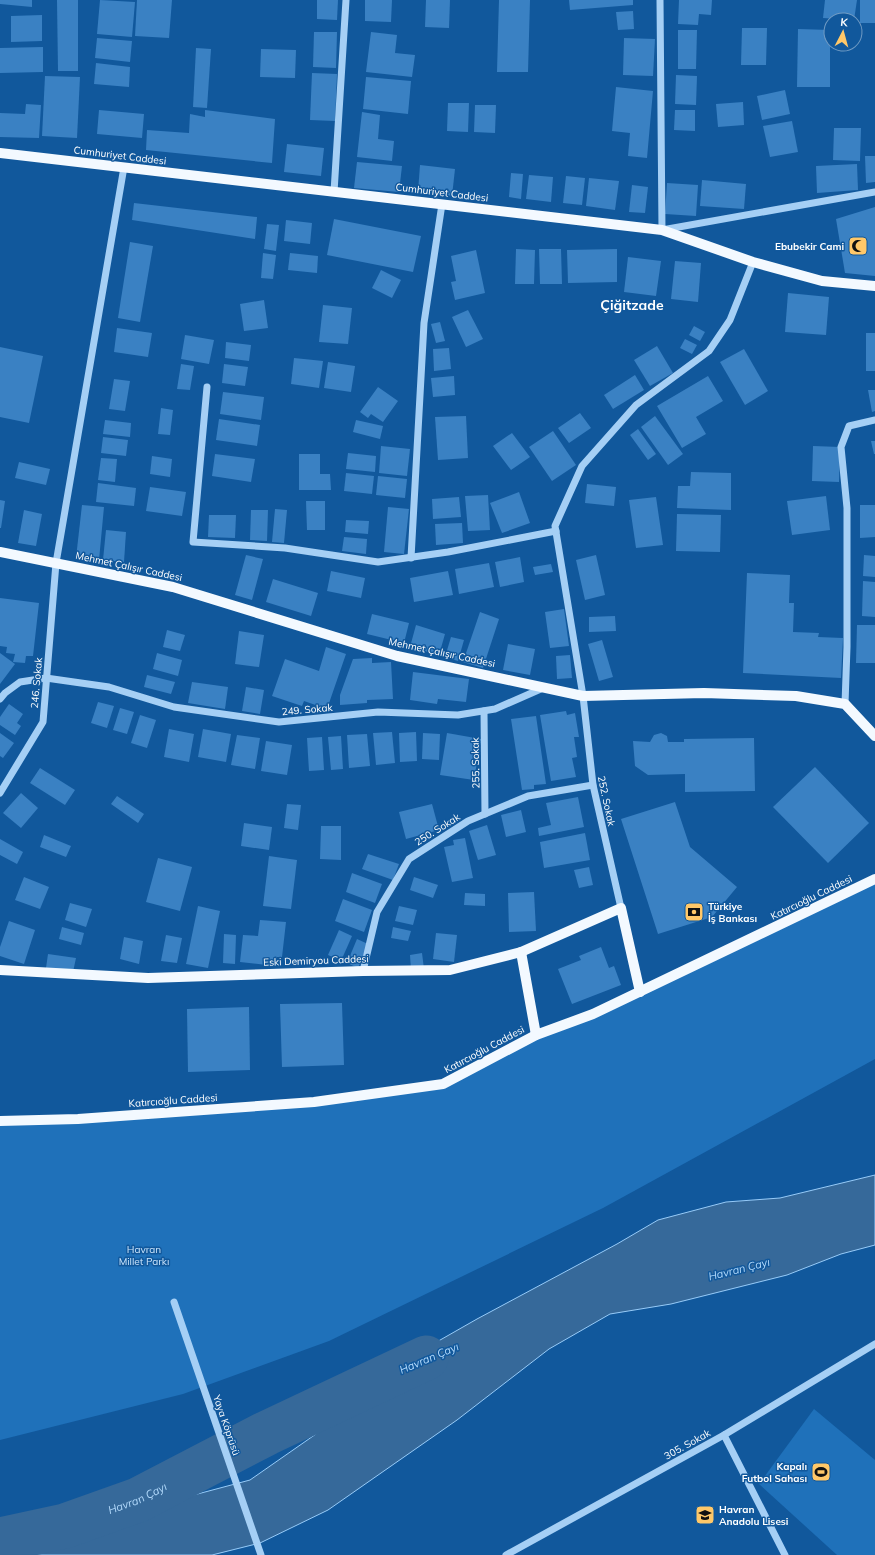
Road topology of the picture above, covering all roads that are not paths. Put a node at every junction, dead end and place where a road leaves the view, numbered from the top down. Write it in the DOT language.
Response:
graph roads {
  1 [pos="346,0"];
  2 [pos="660,0"];
  3 [pos="0,153"];
  4 [pos="124,167"];
  5 [pos="334,192"];
  6 [pos="875,192"];
  7 [pos="442,204"];
  8 [pos="662,230"];
  9 [pos="753,262"];
  10 [pos="875,286"];
  11 [pos="207,387"];
  12 [pos="875,420"];
  13 [pos="556,531"];
  14 [pos="0,552"];
  15 [pos="12,555"];
  16 [pos="0,557"];
  17 [pos="411,558"];
  18 [pos="56,563"];
  19 [pos="46,678"];
  20 [pos="545,687"];
  21 [pos="583,696"];
  22 [pos="0,699"];
  23 [pos="844,704"];
  24 [pos="484,711"];
  25 [pos="875,736"];
  26 [pos="593,785"];
  27 [pos="0,793"];
  28 [pos="485,814"];
  29 [pos="875,879"];
  30 [pos="621,908"];
  31 [pos="521,952"];
  32 [pos="0,970"];
  33 [pos="363,971"];
  34 [pos="640,992"];
  35 [pos="536,1035"];
  36 [pos="0,1121"];
  37 [pos="174,1302"];
  38 [pos="875,1344"];
  39 [pos="724,1435"];
  40 [pos="261,1555"];
  41 [pos="506,1555"];
  42 [pos="785,1555"];
  1 -- 5 [label="street"];
  2 -- 8 [label="street"];
  3 -- 4 [label="main road, Cumhuriyet Caddesi"];
  4 -- 5 [label="main road, Cumhuriyet Caddesi"];
  4 -- 18 [label="street, 246. Sokak"];
  5 -- 7 [label="main road, Cumhuriyet Caddesi"];
  6 -- 8 [label="street"];
  7 -- 8 [label="main road, Cumhuriyet Caddesi"];
  7 -- 17 [label="street"];
  8 -- 9 [label="main road, Cumhuriyet Caddesi"];
  9 -- 10 [label="main road, Cumhuriyet Caddesi"];
  9 -- 13 [label="street"];
  11 -- 17 [label="street"];
  12 -- 23 [label="street"];
  13 -- 17 [label="street"];
  13 -- 21 [label="street, 252. Sokak"];
  14 -- 15 [label="main road, Mehmet Çalışır Caddesi"];
  15 -- 16 [label="street"];
  15 -- 18 [label="main road, Mehmet Çalışır Caddesi"];
  18 -- 19 [label="street, 246. Sokak"];
  18 -- 20 [label="main road, Mehmet Çalışır Caddesi"];
  19 -- 22 [label="street, 249. Sokak"];
  19 -- 24 [label="street, 249. Sokak"];
  19 -- 27 [label="street, 246. Sokak"];
  20 -- 21 [label="main road, Mehmet Çalışır Caddesi"];
  20 -- 24 [label="street, 249. Sokak"];
  21 -- 23 [label="main road, Mehmet Çalışır Caddesi"];
  21 -- 26 [label="street, 252. Sokak"];
  23 -- 25 [label="main road"];
  24 -- 28 [label="street, 255. Sokak"];
  26 -- 28 [label="street, 250. Sokak"];
  26 -- 30 [label="street, 252. Sokak"];
  28 -- 33 [label="street, 250. Sokak"];
  29 -- 34 [label="main road, Katırcıoğlu Caddesi"];
  30 -- 31 [label="main road, Eski Demiryou Caddesi"];
  30 -- 34 [label="main road"];
  31 -- 33 [label="main road, Eski Demiryou Caddesi"];
  31 -- 35 [label="main road"];
  32 -- 33 [label="main road, Eski Demiryou Caddesi"];
  34 -- 35 [label="main road, Katırcıoğlu Caddesi"];
  35 -- 36 [label="main road, Katırcıoğlu Caddesi"];
  37 -- 40 [label="street, Yaya Köprüsü"];
  38 -- 39 [label="street, 305. Sokak"];
  39 -- 41 [label="street, 305. Sokak"];
  39 -- 42 [label="street"];
}
